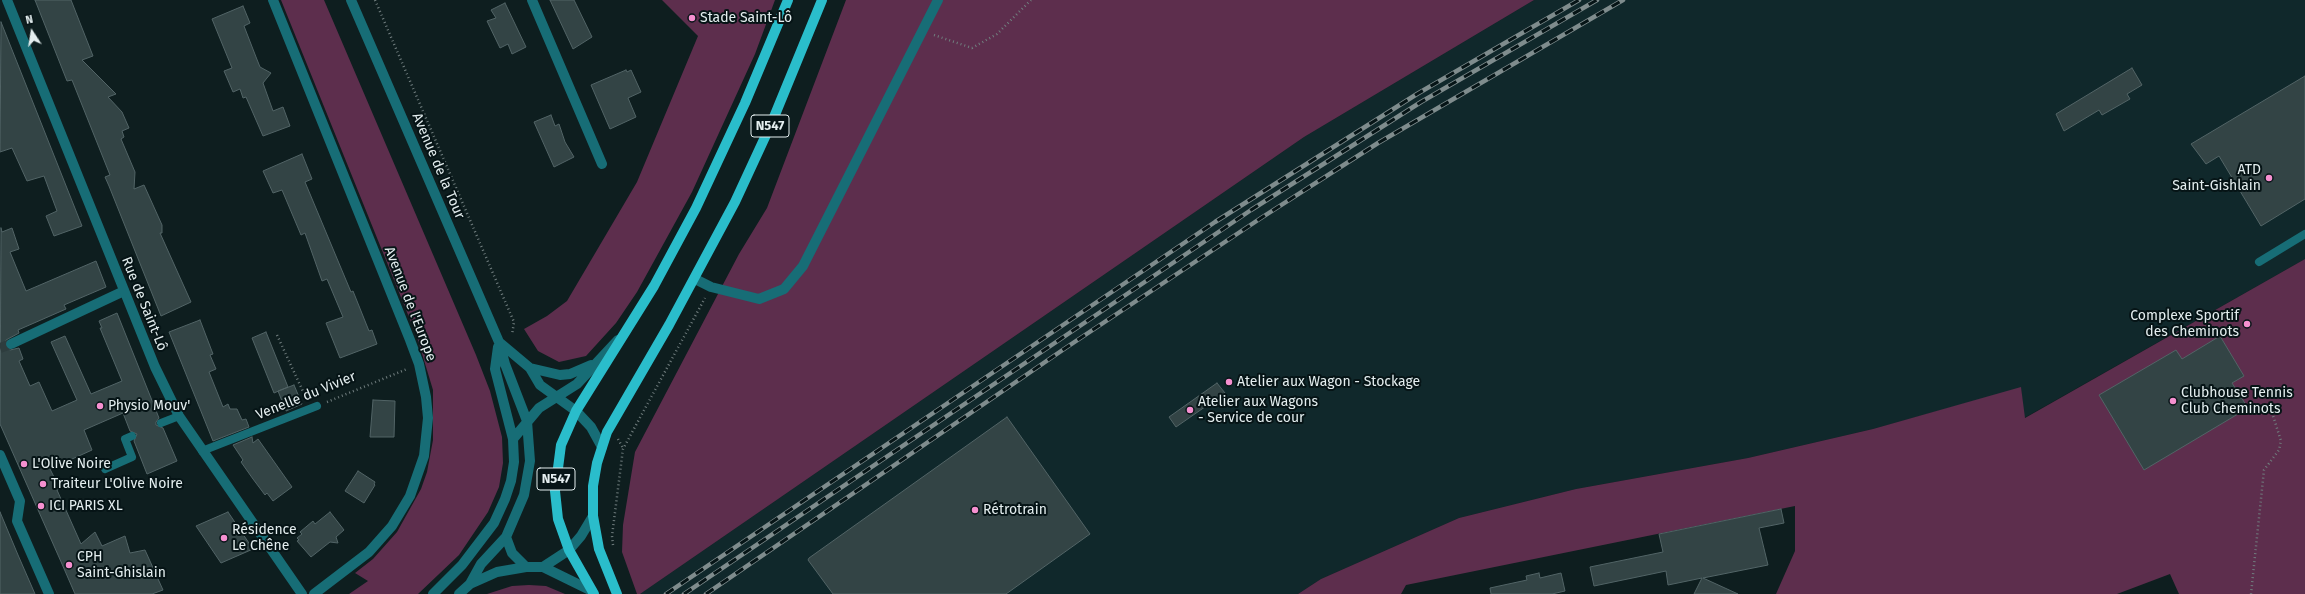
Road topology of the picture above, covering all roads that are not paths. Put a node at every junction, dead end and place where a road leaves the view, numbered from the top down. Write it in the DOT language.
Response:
graph roads {
  1 [pos="7,0"];
  2 [pos="273,0"];
  3 [pos="351,0"];
  4 [pos="532,0"];
  5 [pos="788,0"];
  6 [pos="822,0"];
  7 [pos="938,0"];
  8 [pos="602,164"];
  9 [pos="2305,234"];
  10 [pos="2259,262"];
  11 [pos="695,278"];
  12 [pos="124,291"];
  13 [pos="627,330"];
  14 [pos="499,342"];
  15 [pos="11,344"];
  16 [pos="595,363"];
  17 [pos="530,368"];
  18 [pos="559,396"];
  19 [pos="313,407"];
  20 [pos="576,411"];
  21 [pos="179,416"];
  22 [pos="527,421"];
  23 [pos="161,423"];
  24 [pos="132,436"];
  25 [pos="513,439"];
  26 [pos="602,447"];
  27 [pos="202,452"];
  28 [pos="0,455"];
  29 [pos="105,469"];
  30 [pos="593,516"];
  31 [pos="506,537"];
  32 [pos="569,550"];
  33 [pos="526,567"];
  34 [pos="543,567"];
  35 [pos="470,584"];
  36 [pos="593,593"];
  37 [pos="49,594"];
  38 [pos="302,594"];
  39 [pos="314,594"];
  40 [pos="433,594"];
  41 [pos="458,594"];
  42 [pos="617,594"];
  1 -- 12 [label="street, Rue de Saint-Lô"];
  2 -- 39 [label="street, Avenue de l'Europe"];
  3 -- 14 [label="street, Avenue de la Tour"];
  4 -- 8 [label="street"];
  5 -- 13 [label="main road, N547"];
  6 -- 11 [label="main road, N547"];
  7 -- 11 [label="street"];
  9 -- 10 [label="lane"];
  11 -- 26 [label="main road, N547"];
  12 -- 15 [label="street"];
  12 -- 21 [label="street, Rue de Saint-Lô"];
  13 -- 16 [label="street"];
  13 -- 20 [label="main road, N547"];
  14 -- 17 [label="street"];
  14 -- 22 [label="street, Avenue de la Tour"];
  14 -- 25 [label="street"];
  16 -- 17 [label="street"];
  16 -- 18 [label="street"];
  17 -- 18 [label="street"];
  18 -- 20 [label="street"];
  18 -- 22 [label="street"];
  19 -- 27 [label="lane, Venelle du Vivier"];
  20 -- 26 [label="street"];
  20 -- 32 [label="main road, N547"];
  21 -- 23 [label="lane"];
  21 -- 27 [label="street, Rue de Saint-Lô"];
  22 -- 25 [label="street"];
  22 -- 31 [label="street, Avenue de la Tour"];
  24 -- 29 [label="lane"];
  25 -- 40 [label="street"];
  26 -- 30 [label="main road, N547"];
  27 -- 38 [label="street, Rue de Saint-Lô"];
  28 -- 37 [label="street"];
  30 -- 32 [label="street"];
  30 -- 42 [label="main road, N547"];
  31 -- 33 [label="street"];
  31 -- 35 [label="street, Avenue de la Tour"];
  32 -- 34 [label="street"];
  32 -- 36 [label="main road, N547"];
  33 -- 34 [label="street"];
  33 -- 35 [label="street"];
  34 -- 36 [label="street"];
  35 -- 41 [label="street"];
}
